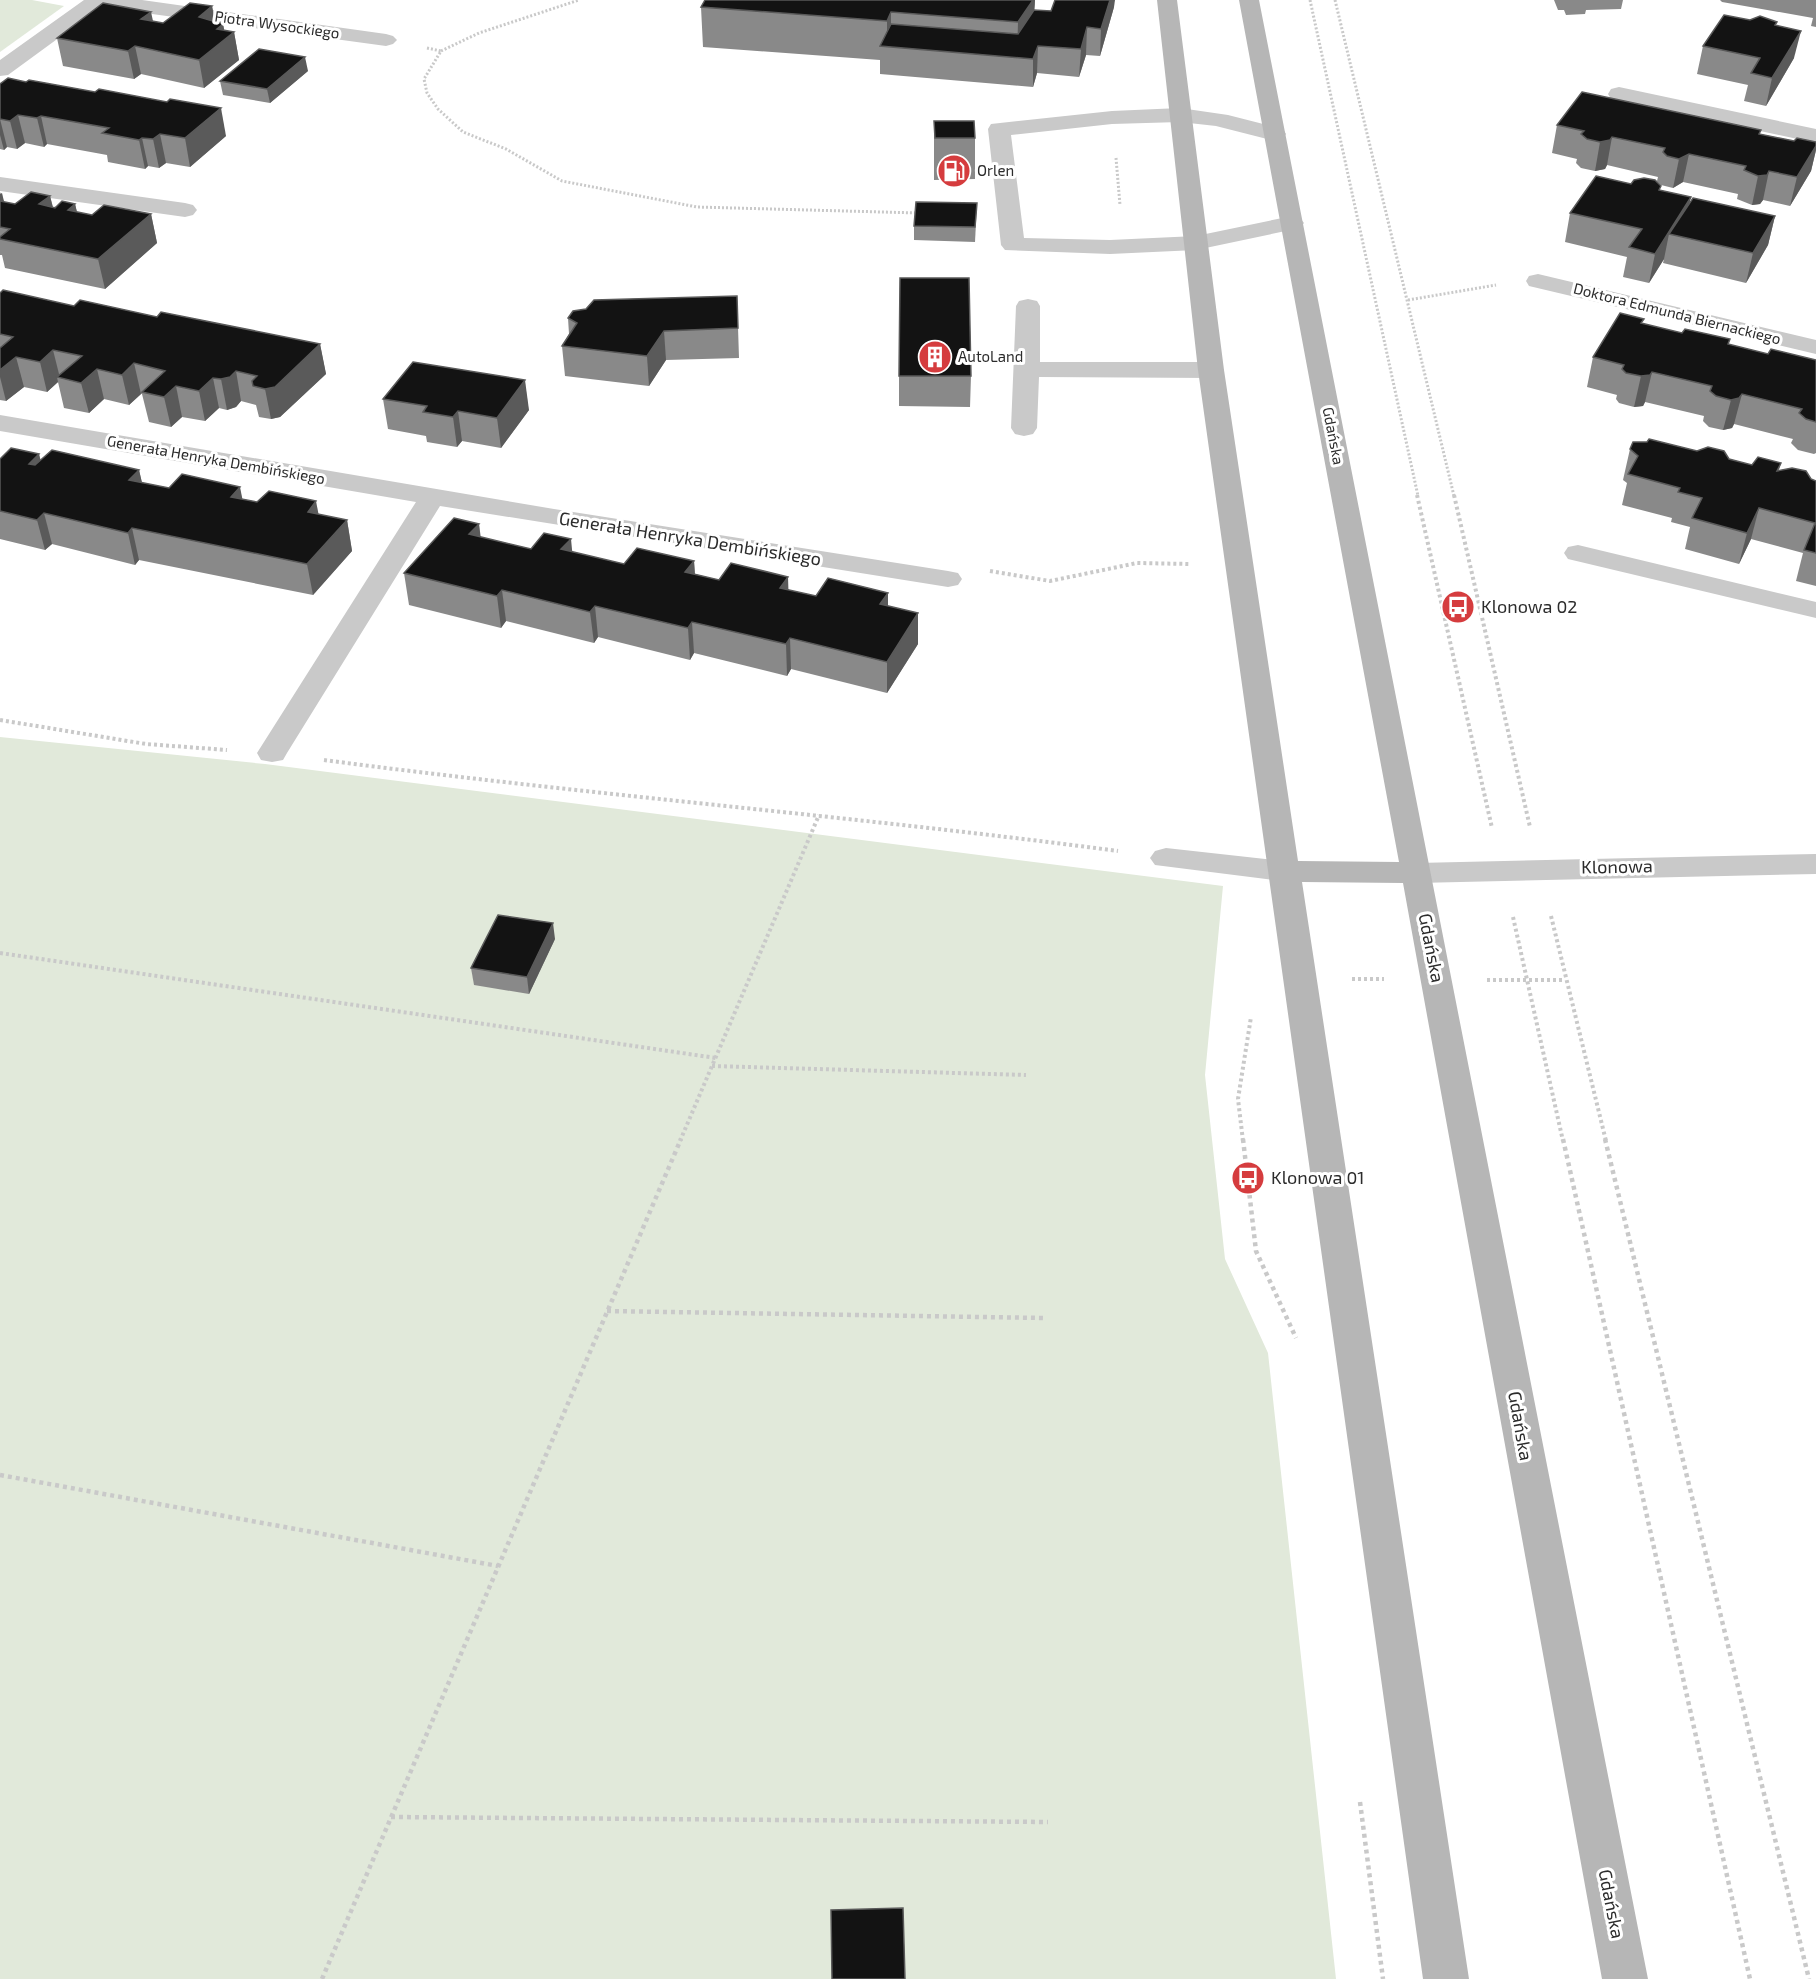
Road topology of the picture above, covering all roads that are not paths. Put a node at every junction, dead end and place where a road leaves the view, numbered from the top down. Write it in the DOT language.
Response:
graph roads {
  1 [pos="97,0"];
  2 [pos="1167,0"];
  3 [pos="1249,0"];
  4 [pos="386,40"];
  5 [pos="0,70"];
  6 [pos="1619,94"];
  7 [pos="1180,115"];
  8 [pos="1275,134"];
  9 [pos="1816,136"];
  10 [pos="0,184"];
  11 [pos="184,210"];
  12 [pos="1292,223"];
  13 [pos="1196,243"];
  14 [pos="1538,281"];
  15 [pos="1028,306"];
  16 [pos="1816,348"];
  17 [pos="1027,369"];
  18 [pos="1211,370"];
  19 [pos="0,423"];
  20 [pos="1024,428"];
  21 [pos="432,497"];
  22 [pos="1578,553"];
  23 [pos="948,579"];
  24 [pos="1816,610"];
  25 [pos="272,753"];
  26 [pos="1166,858"];
  27 [pos="1816,864"];
  28 [pos="1283,871"];
  29 [pos="1417,873"];
  30 [pos="1446,1979"];
  31 [pos="1625,1979"];
  1 -- 4 [label="street, Piotra Wysockiego"];
  1 -- 5 [label="street"];
  2 -- 7 [label="main road"];
  3 -- 8 [label="main road, Gdańska"];
  6 -- 9 [label="street"];
  7 -- 8 [label="street"];
  7 -- 13 [label="main road"];
  7 -- 13 [label="street"];
  8 -- 12 [label="main road, Gdańska"];
  10 -- 11 [label="street"];
  12 -- 13 [label="street"];
  12 -- 29 [label="main road, Gdańska"];
  13 -- 18 [label="main road"];
  14 -- 16 [label="street, Doktora Edmunda Biernackiego"];
  15 -- 17 [label="street"];
  17 -- 18 [label="street"];
  17 -- 20 [label="street"];
  18 -- 28 [label="main road"];
  19 -- 21 [label="street, Generała Henryka Dembińskiego"];
  21 -- 23 [label="street, Generała Henryka Dembińskiego"];
  21 -- 25 [label="street"];
  22 -- 24 [label="street"];
  26 -- 28 [label="street"];
  27 -- 29 [label="street, Klonowa"];
  28 -- 29 [label="main road"];
  28 -- 30 [label="main road"];
  29 -- 31 [label="main road, Gdańska"];
}
